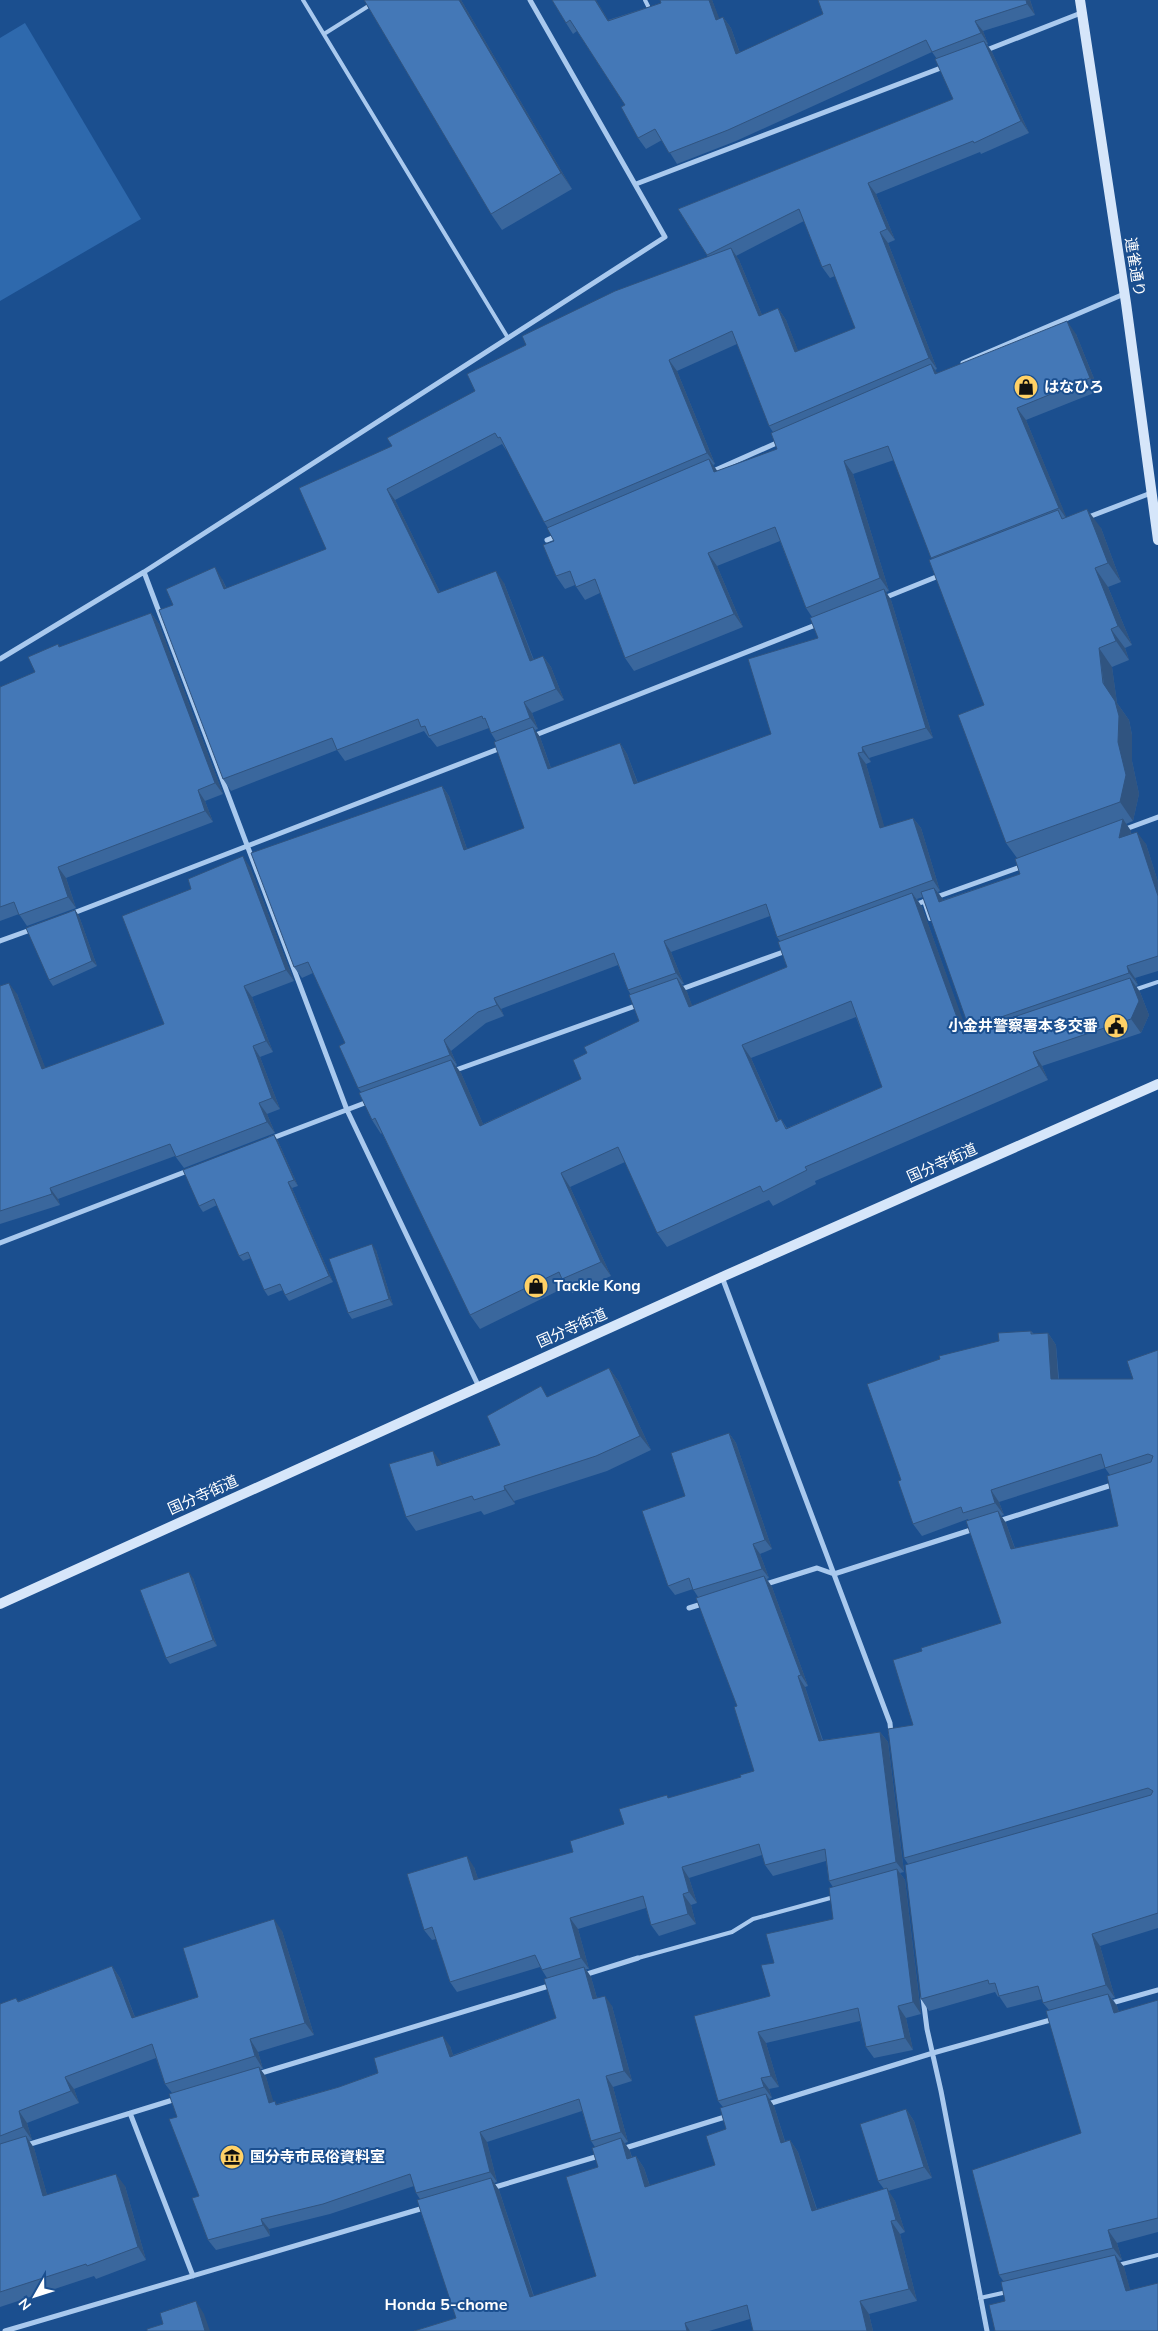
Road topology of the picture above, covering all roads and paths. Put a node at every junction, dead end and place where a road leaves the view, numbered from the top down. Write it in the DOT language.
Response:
graph roads {
  1 [pos="303,0"];
  2 [pos="378,0"];
  3 [pos="530,0"];
  4 [pos="644,0"];
  5 [pos="1080,0"];
  6 [pos="648,6"];
  7 [pos="1081,13"];
  8 [pos="324,34"];
  9 [pos="974,55"];
  10 [pos="955,62"];
  11 [pos="636,184"];
  12 [pos="1124,294"];
  13 [pos="508,338"];
  14 [pos="952,368"];
  15 [pos="790,438"];
  16 [pos="709,473"];
  17 [pos="1151,493"];
  18 [pos="1084,519"];
  19 [pos="565,532"];
  20 [pos="547,540"];
  21 [pos="1158,540"];
  22 [pos="144,572"];
  23 [pos="945,574"];
  24 [pos="880,599"];
  25 [pos="824,621"];
  26 [pos="0,659"];
  27 [pos="527,738"];
  28 [pos="509,745"];
  29 [pos="1158,817"];
  30 [pos="1120,831"];
  31 [pos="249,847"];
  32 [pos="1027,864"];
  33 [pos="924,901"];
  34 [pos="905,908"];
  35 [pos="64,917"];
  36 [pos="37,927"];
  37 [pos="934,928"];
  38 [pos="0,941"];
  39 [pos="794,948"];
  40 [pos="1158,982"];
  41 [pos="1131,991"];
  42 [pos="673,992"];
  43 [pos="645,1002"];
  44 [pos="449,1073"];
  45 [pos="1158,1084"];
  46 [pos="375,1100"];
  47 [pos="347,1110"];
  48 [pos="265,1141"];
  49 [pos="201,1166"];
  50 [pos="0,1243"];
  51 [pos="722,1277"];
  52 [pos="479,1387"];
  53 [pos="1120,1482"];
  54 [pos="996,1522"];
  55 [pos="977,1528"];
  56 [pos="834,1574"];
  57 [pos="753,1588"];
  58 [pos="716,1600"];
  59 [pos="0,1604"];
  60 [pos="689,1608"];
  61 [pos="892,1742"];
  62 [pos="844,1894"];
  63 [pos="638,1958"];
  64 [pos="572,1978"];
  65 [pos="563,1981"];
  66 [pos="922,1990"];
  67 [pos="1158,1990"];
  68 [pos="1102,2006"];
  69 [pos="1064,2016"];
  70 [pos="933,2053"];
  71 [pos="252,2076"];
  72 [pos="187,2096"];
  73 [pos="755,2108"];
  74 [pos="130,2113"];
  75 [pos="736,2114"];
  76 [pos="19,2148"];
  77 [pos="615,2151"];
  78 [pos="606,2154"];
  79 [pos="484,2191"];
  80 [pos="437,2204"];
  81 [pos="1158,2255"];
  82 [pos="1111,2266"];
  83 [pos="193,2276"];
  84 [pos="1008,2291"];
  85 [pos="980,2298"];
  86 [pos="5,2331"];
  87 [pos="987,2331"];
  1 -- 8 [label="lane"];
  2 -- 8 [label="lane"];
  3 -- 11 [label="street"];
  4 -- 6 [label="lane"];
  5 -- 7 [label="main road, 連雀通り"];
  7 -- 9 [label="street"];
  7 -- 12 [label="main road, 連雀通り"];
  8 -- 13 [label="lane"];
  10 -- 11 [label="street"];
  11 -- 13 [label="street"];
  12 -- 14 [label="street"];
  12 -- 17 [label="main road, 連雀通り"];
  13 -- 22 [label="street"];
  15 -- 16 [label="street"];
  17 -- 18 [label="street"];
  17 -- 21 [label="main road, 連雀通り"];
  19 -- 20 [label="street"];
  22 -- 26 [label="street"];
  22 -- 31 [label="street"];
  23 -- 24 [label="street"];
  25 -- 27 [label="street"];
  28 -- 31 [label="street"];
  29 -- 30 [label="street"];
  31 -- 35 [label="street"];
  31 -- 47 [label="street"];
  32 -- 33 [label="street"];
  33 -- 34 [label="street"];
  33 -- 37 [label="lane"];
  36 -- 38 [label="street"];
  39 -- 42 [label="street"];
  40 -- 41 [label="lane"];
  43 -- 44 [label="street"];
  45 -- 51 [label="main road, 国分寺街道"];
  46 -- 47 [label="street"];
  47 -- 48 [label="street"];
  47 -- 52 [label="street"];
  49 -- 50 [label="street"];
  51 -- 52 [label="main road, 国分寺街道"];
  51 -- 56 [label="street"];
  52 -- 59 [label="main road, 国分寺街道"];
  53 -- 54 [label="street"];
  55 -- 56 [label="street"];
  56 -- 57 [label="street"];
  56 -- 61 [label="street"];
  58 -- 60 [label="street"];
  62 -- 63 [label="lane"];
  63 -- 64 [label="street"];
  65 -- 71 [label="street"];
  66 -- 70 [label="street"];
  67 -- 68 [label="street"];
  69 -- 70 [label="street"];
  70 -- 73 [label="street"];
  70 -- 85 [label="street"];
  72 -- 74 [label="street"];
  74 -- 76 [label="street"];
  74 -- 83 [label="street"];
  75 -- 77 [label="street"];
  78 -- 79 [label="street"];
  80 -- 83 [label="street"];
  81 -- 82 [label="lane"];
  83 -- 86 [label="street"];
  84 -- 85 [label="lane"];
  85 -- 87 [label="street"];
}
